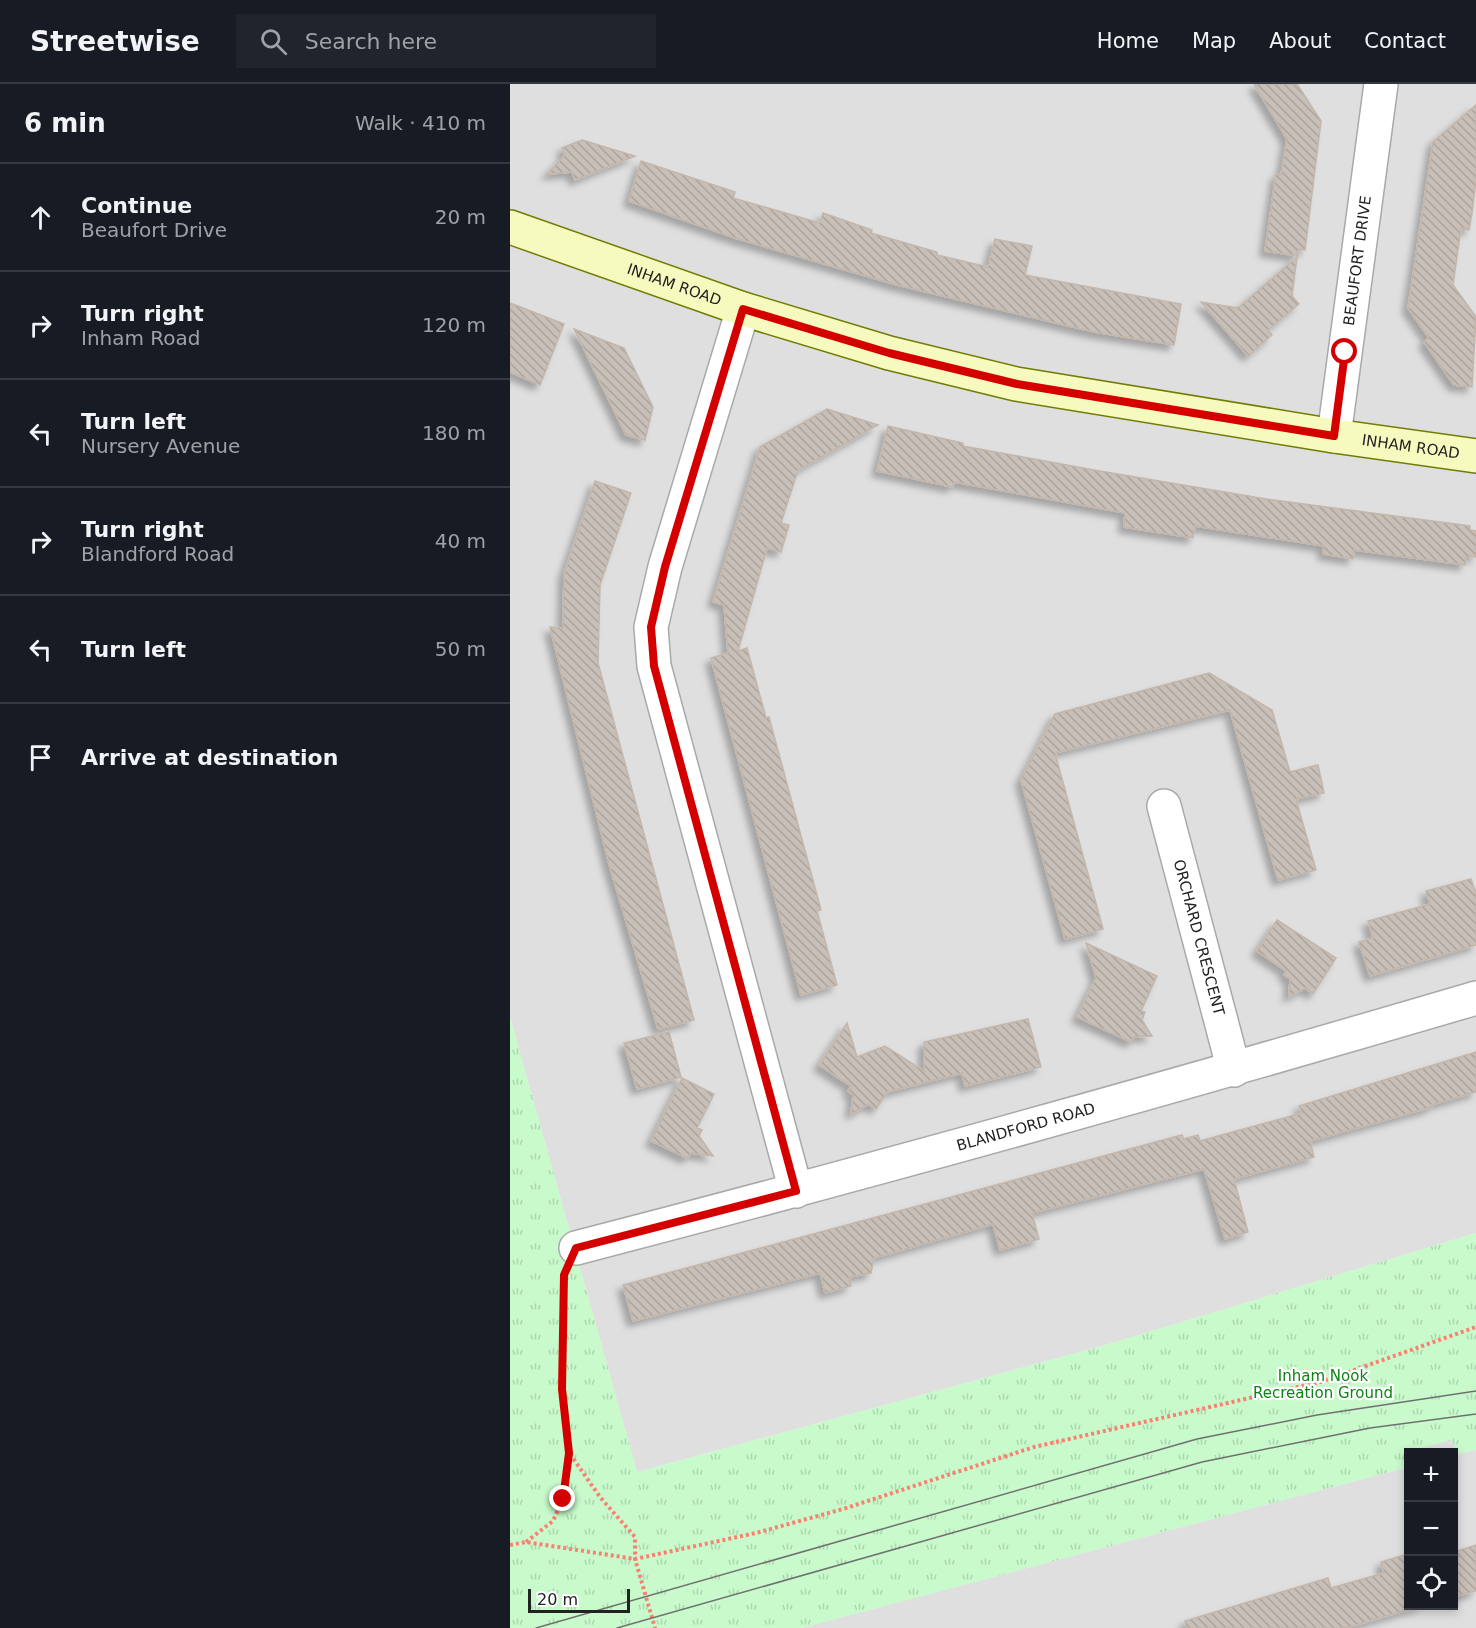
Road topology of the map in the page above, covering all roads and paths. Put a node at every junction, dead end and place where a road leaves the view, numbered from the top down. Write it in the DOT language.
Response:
graph roads {
  1 [pos="1381,84"];
  2 [pos="510,227"];
  3 [pos="743,309"];
  4 [pos="1334,436"];
  5 [pos="1476,456"];
  6 [pos="1164,806"];
  7 [pos="1476,998"];
  8 [pos="1234,1070"];
  9 [pos="796,1191"];
  10 [pos="576,1248"];
  11 [pos="1476,1327"];
  12 [pos="569,1453"];
  13 [pos="526,1542"];
  14 [pos="510,1545"];
  15 [pos="634,1560"];
  16 [pos="655,1628"];
  1 -- 4 [label="street, BEAUFORT DRIVE"];
  2 -- 3 [label="street, INHAM ROAD"];
  3 -- 4 [label="street, INHAM ROAD"];
  3 -- 9 [label="street"];
  4 -- 5 [label="street, INHAM ROAD"];
  6 -- 8 [label="street, ORCHARD CRESCENT"];
  7 -- 8 [label="street, BLANDFORD ROAD"];
  8 -- 9 [label="street, BLANDFORD ROAD"];
  9 -- 10 [label="street, BLANDFORD ROAD"];
  10 -- 12 [label="path"];
  11 -- 15 [label="path"];
  12 -- 13 [label="path"];
  12 -- 15 [label="path"];
  13 -- 14 [label="path"];
  13 -- 15 [label="path"];
  15 -- 16 [label="path"];
}
